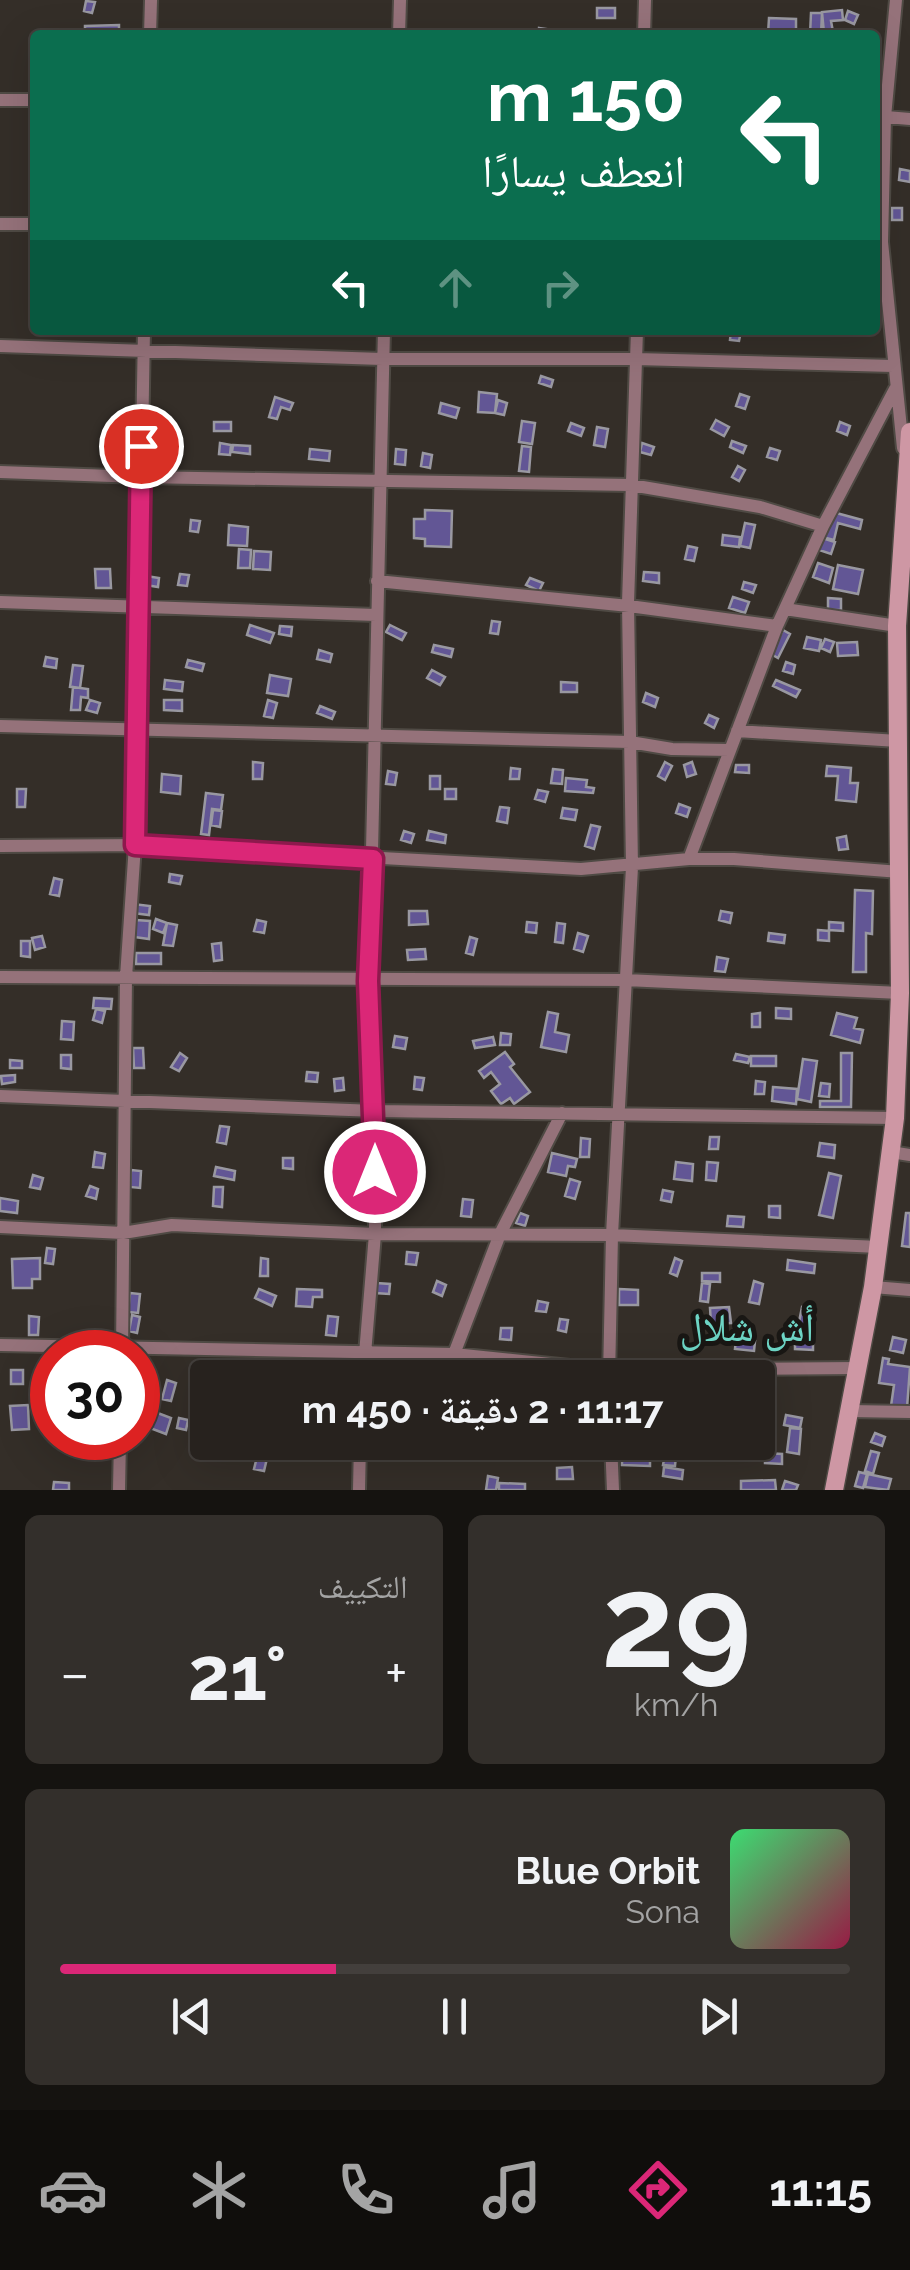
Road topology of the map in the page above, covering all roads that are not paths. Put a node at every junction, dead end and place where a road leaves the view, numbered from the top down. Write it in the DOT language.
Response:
graph roads {
  1 [pos="151,0"];
  2 [pos="400,0"];
  3 [pos="645,0"];
  4 [pos="896,0"];
  5 [pos="150,30"];
  6 [pos="399,30"];
  7 [pos="644,30"];
  8 [pos="0,100"];
  9 [pos="30,100"];
  10 [pos="880,116"];
  11 [pos="910,119"];
  12 [pos="0,224"];
  13 [pos="30,224"];
  14 [pos="880,259"];
  15 [pos="144,335"];
  16 [pos="384,335"];
  17 [pos="637,335"];
  18 [pos="0,346"];
  19 [pos="144,352"];
  20 [pos="382,359"];
  21 [pos="636,359"];
  22 [pos="893,366"];
  23 [pos="895,389"];
  24 [pos="910,432"];
  25 [pos="906,466"];
  26 [pos="0,472"];
  27 [pos="140,477"];
  28 [pos="379,480"];
  29 [pos="632,484"];
  30 [pos="824,526"];
  31 [pos="906,528"];
  32 [pos="377,581"];
  33 [pos="0,602"];
  34 [pos="629,606"];
  35 [pos="138,607"];
  36 [pos="786,609"];
  37 [pos="376,615"];
  38 [pos="777,626"];
  39 [pos="897,626"];
  40 [pos="904,661"];
  41 [pos="0,726"];
  42 [pos="136,730"];
  43 [pos="737,731"];
  44 [pos="372,738"];
  45 [pos="898,741"];
  46 [pos="630,742"];
  47 [pos="729,750"];
  48 [pos="906,797"];
  49 [pos="135,845"];
  50 [pos="0,846"];
  51 [pos="373,859"];
  52 [pos="688,859"];
  53 [pos="632,867"];
  54 [pos="900,872"];
  55 [pos="0,977"];
  56 [pos="126,977"];
  57 [pos="626,980"];
  58 [pos="368,981"];
  59 [pos="900,993"];
  60 [pos="904,1040"];
  61 [pos="0,1096"];
  62 [pos="126,1098"];
  63 [pos="375,1110"];
  64 [pos="562,1113"];
  65 [pos="618,1113"];
  66 [pos="894,1118"];
  67 [pos="900,1153"];
  68 [pos="0,1228"];
  69 [pos="122,1233"];
  70 [pos="375,1234"];
  71 [pos="500,1234"];
  72 [pos="612,1236"];
  73 [pos="879,1247"];
  74 [pos="873,1287"];
  75 [pos="910,1290"];
  76 [pos="122,1330"];
  77 [pos="0,1344"];
  78 [pos="30,1345"];
  79 [pos="160,1349"];
  80 [pos="364,1352"];
  81 [pos="454,1354"];
  82 [pos="364,1360"];
  83 [pos="500,1360"];
  84 [pos="608,1360"];
  85 [pos="858,1368"];
  86 [pos="775,1370"];
  87 [pos="849,1410"];
  88 [pos="910,1412"];
  89 [pos="120,1460"];
  90 [pos="360,1460"];
  91 [pos="613,1460"];
  92 [pos="119,1490"];
  93 [pos="359,1490"];
  94 [pos="614,1490"];
  95 [pos="834,1490"];
  1 -- 5 [label="street"];
  2 -- 6 [label="street"];
  3 -- 7 [label="street"];
  4 -- 10 [label="street"];
  8 -- 9 [label="street"];
  10 -- 11 [label="street"];
  12 -- 13 [label="street"];
  14 -- 22 [label="street"];
  15 -- 19 [label="street"];
  16 -- 20 [label="street"];
  17 -- 21 [label="street"];
  18 -- 19 [label="street"];
  19 -- 20 [label="street"];
  19 -- 27 [label="street"];
  20 -- 21 [label="street"];
  20 -- 28 [label="street"];
  21 -- 22 [label="street"];
  21 -- 29 [label="street"];
  22 -- 23 [label="street"];
  23 -- 25 [label="street"];
  23 -- 30 [label="street"];
  24 -- 25 [label="main road"];
  25 -- 31 [label="main road"];
  26 -- 27 [label="street"];
  27 -- 28 [label="street"];
  27 -- 35 [label="street"];
  28 -- 29 [label="street"];
  28 -- 32 [label="street"];
  29 -- 30 [label="street"];
  29 -- 34 [label="street"];
  30 -- 36 [label="street"];
  31 -- 39 [label="main road"];
  32 -- 34 [label="street"];
  32 -- 37 [label="street"];
  33 -- 35 [label="street"];
  34 -- 38 [label="street"];
  34 -- 46 [label="street"];
  35 -- 37 [label="street"];
  35 -- 42 [label="street"];
  36 -- 38 [label="street"];
  36 -- 39 [label="street"];
  37 -- 44 [label="street"];
  38 -- 43 [label="street"];
  39 -- 40 [label="main road"];
  40 -- 45 [label="main road"];
  41 -- 42 [label="street"];
  42 -- 44 [label="street"];
  42 -- 49 [label="street"];
  43 -- 45 [label="street"];
  43 -- 47 [label="street"];
  44 -- 46 [label="street"];
  44 -- 51 [label="street"];
  45 -- 48 [label="main road"];
  46 -- 47 [label="street"];
  46 -- 53 [label="street"];
  47 -- 52 [label="street"];
  48 -- 54 [label="main road"];
  49 -- 50 [label="street"];
  49 -- 51 [label="street"];
  49 -- 56 [label="street"];
  51 -- 53 [label="street"];
  51 -- 58 [label="street"];
  52 -- 53 [label="street"];
  52 -- 54 [label="street"];
  53 -- 57 [label="street"];
  54 -- 59 [label="main road"];
  55 -- 56 [label="street"];
  56 -- 58 [label="street"];
  56 -- 62 [label="street"];
  57 -- 58 [label="street"];
  57 -- 59 [label="street"];
  57 -- 65 [label="street"];
  58 -- 63 [label="street"];
  59 -- 60 [label="main road"];
  60 -- 66 [label="main road"];
  61 -- 62 [label="street"];
  62 -- 63 [label="street"];
  62 -- 69 [label="street"];
  63 -- 64 [label="street"];
  63 -- 70 [label="street"];
  64 -- 65 [label="street"];
  64 -- 71 [label="street"];
  65 -- 66 [label="street"];
  65 -- 72 [label="street"];
  66 -- 67 [label="main road"];
  67 -- 73 [label="main road"];
  68 -- 69 [label="street"];
  69 -- 70 [label="street"];
  69 -- 76 [label="street"];
  70 -- 71 [label="street"];
  70 -- 80 [label="street"];
  71 -- 72 [label="street"];
  71 -- 81 [label="street"];
  72 -- 73 [label="street"];
  72 -- 84 [label="street"];
  73 -- 74 [label="main road"];
  74 -- 75 [label="street"];
  74 -- 85 [label="main road"];
  77 -- 78 [label="street"];
  79 -- 80 [label="street"];
  80 -- 81 [label="street"];
  80 -- 82 [label="street"];
  81 -- 83 [label="street"];
  85 -- 86 [label="street"];
  85 -- 87 [label="main road"];
  87 -- 88 [label="street"];
  87 -- 95 [label="main road"];
  89 -- 92 [label="street"];
  90 -- 93 [label="street"];
  91 -- 94 [label="street"];
}
